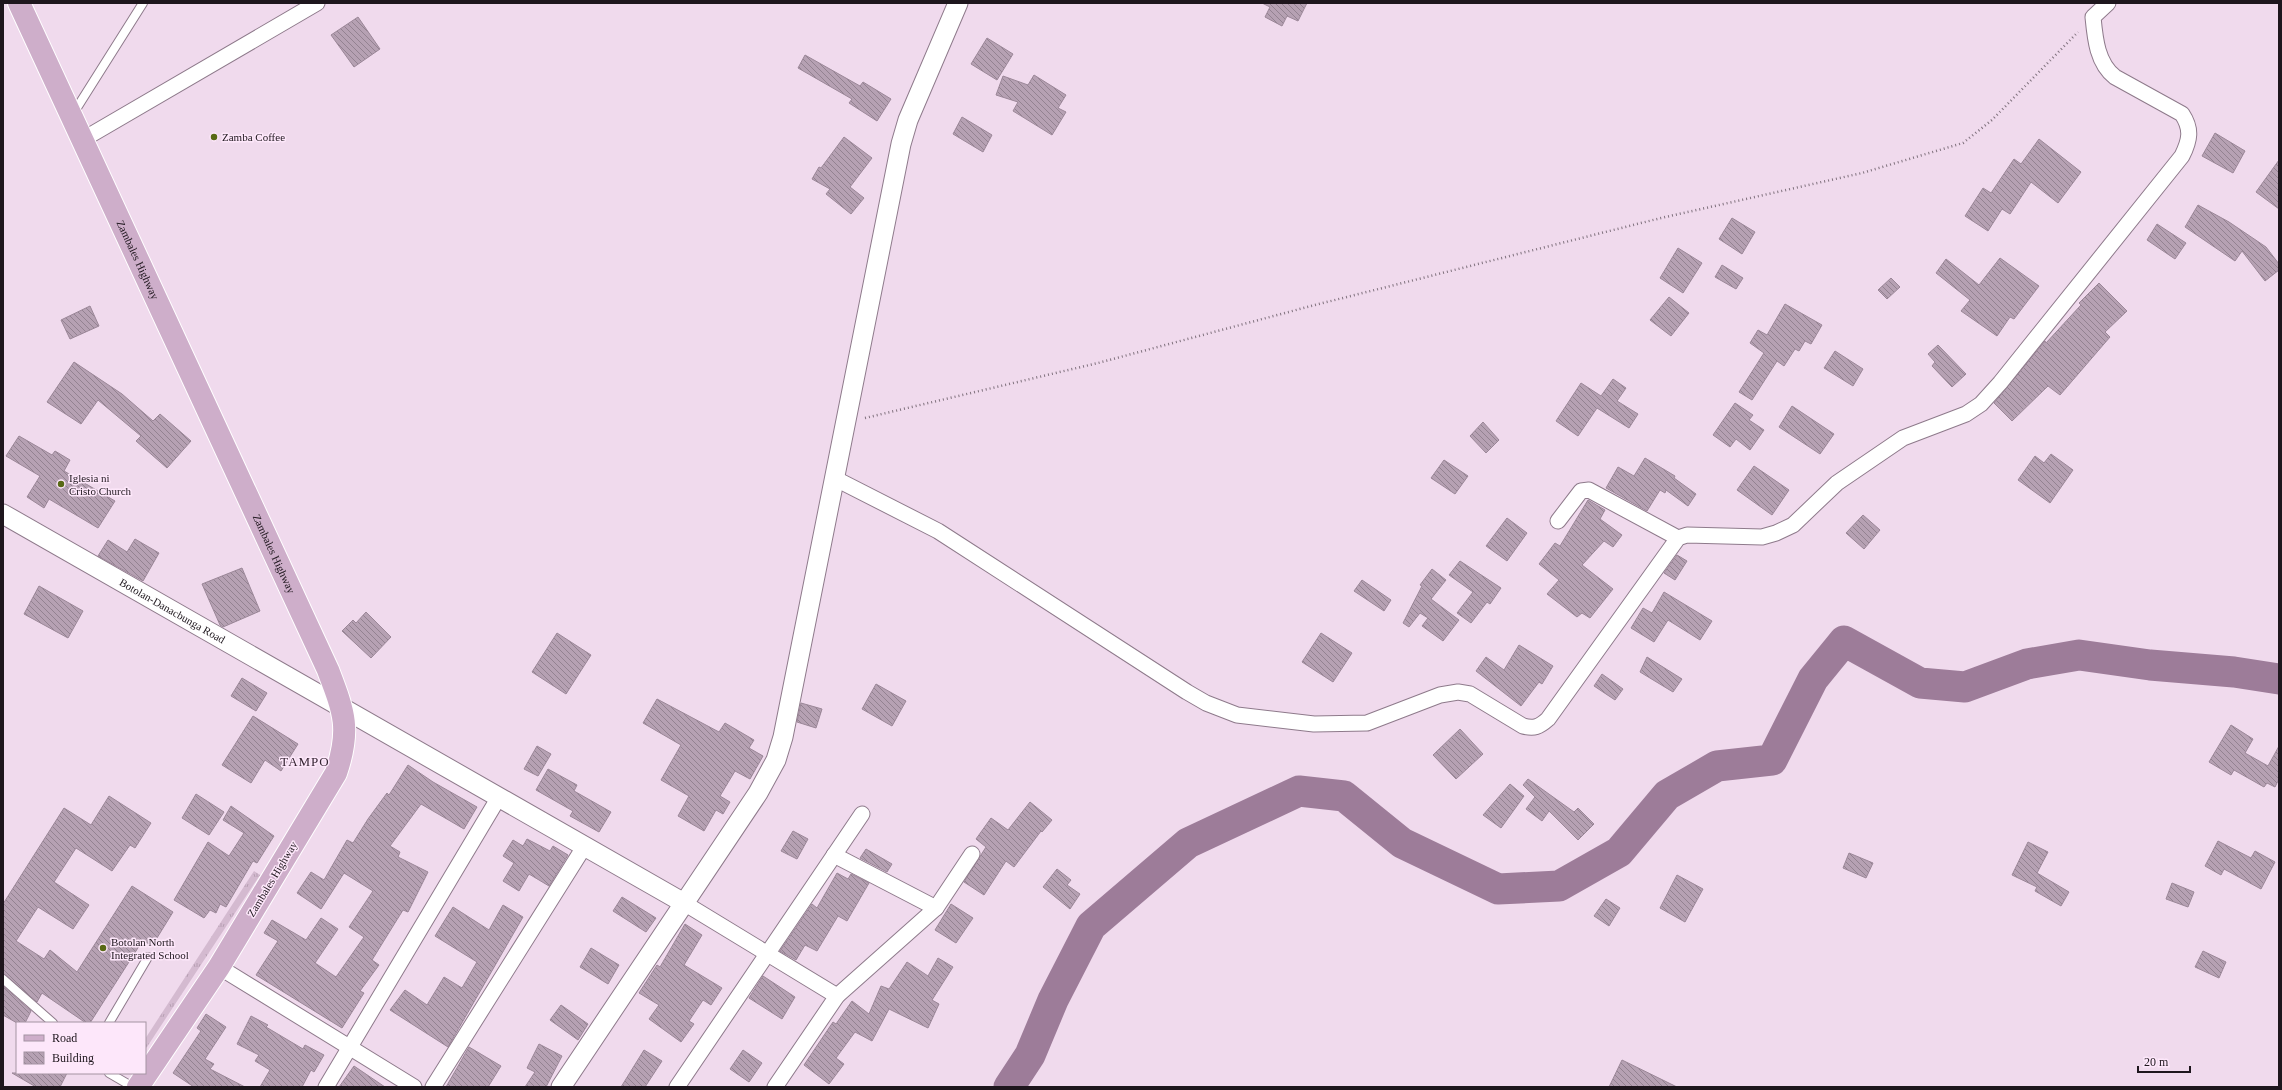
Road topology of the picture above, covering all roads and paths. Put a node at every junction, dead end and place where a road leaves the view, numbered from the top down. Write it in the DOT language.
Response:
graph roads {
  1 [pos="19,3"];
  2 [pos="143,3"];
  3 [pos="317,3"];
  4 [pos="958,3"];
  5 [pos="2108,3"];
  6 [pos="2093,17"];
  7 [pos="71,117"];
  8 [pos="82,140"];
  9 [pos="845,422"];
  10 [pos="834,478"];
  11 [pos="3,514"];
  12 [pos="1558,520"];
  13 [pos="1678,538"];
  14 [pos="342,706"];
  15 [pos="499,797"];
  16 [pos="862,814"];
  17 [pos="584,847"];
  18 [pos="972,854"];
  19 [pos="834,855"];
  20 [pos="684,903"];
  21 [pos="936,908"];
  22 [pos="767,952"];
  23 [pos="148,957"];
  24 [pos="218,967"];
  25 [pos="3,979"];
  26 [pos="837,996"];
  27 [pos="51,1022"];
  28 [pos="110,1022"];
  29 [pos="350,1048"];
  30 [pos="111,1074"];
  31 [pos="133,1087"];
  32 [pos="138,1087"];
  33 [pos="326,1087"];
  34 [pos="414,1087"];
  35 [pos="433,1087"];
  36 [pos="561,1087"];
  37 [pos="677,1087"];
  38 [pos="775,1087"];
  1 -- 7 [label="main road, Zambales Highway"];
  2 -- 7 [label="lane"];
  3 -- 8 [label="street"];
  4 -- 9 [label="street"];
  5 -- 6 [label="street"];
  6 -- 9 [label="path"];
  6 -- 13 [label="street"];
  7 -- 8 [label="main road, Zambales Highway"];
  8 -- 14 [label="main road, Zambales Highway"];
  9 -- 10 [label="street"];
  10 -- 13 [label="street"];
  10 -- 20 [label="street"];
  11 -- 14 [label="street, Botolan-Danacbunga Road"];
  12 -- 13 [label="street"];
  14 -- 15 [label="street, Botolan-Danacbunga Road"];
  14 -- 24 [label="main road, Zambales Highway"];
  15 -- 17 [label="street, Botolan-Danacbunga Road"];
  15 -- 29 [label="street"];
  16 -- 19 [label="street"];
  17 -- 20 [label="street, Botolan-Danacbunga Road"];
  17 -- 35 [label="street"];
  18 -- 21 [label="street"];
  19 -- 21 [label="street"];
  19 -- 22 [label="street"];
  20 -- 22 [label="street"];
  20 -- 36 [label="street"];
  21 -- 26 [label="street"];
  22 -- 26 [label="street"];
  22 -- 37 [label="street"];
  23 -- 28 [label="lane"];
  24 -- 29 [label="street"];
  24 -- 32 [label="main road, Zambales Highway"];
  25 -- 27 [label="lane"];
  26 -- 38 [label="street"];
  29 -- 33 [label="street"];
  29 -- 34 [label="street"];
  30 -- 31 [label="lane"];
}
